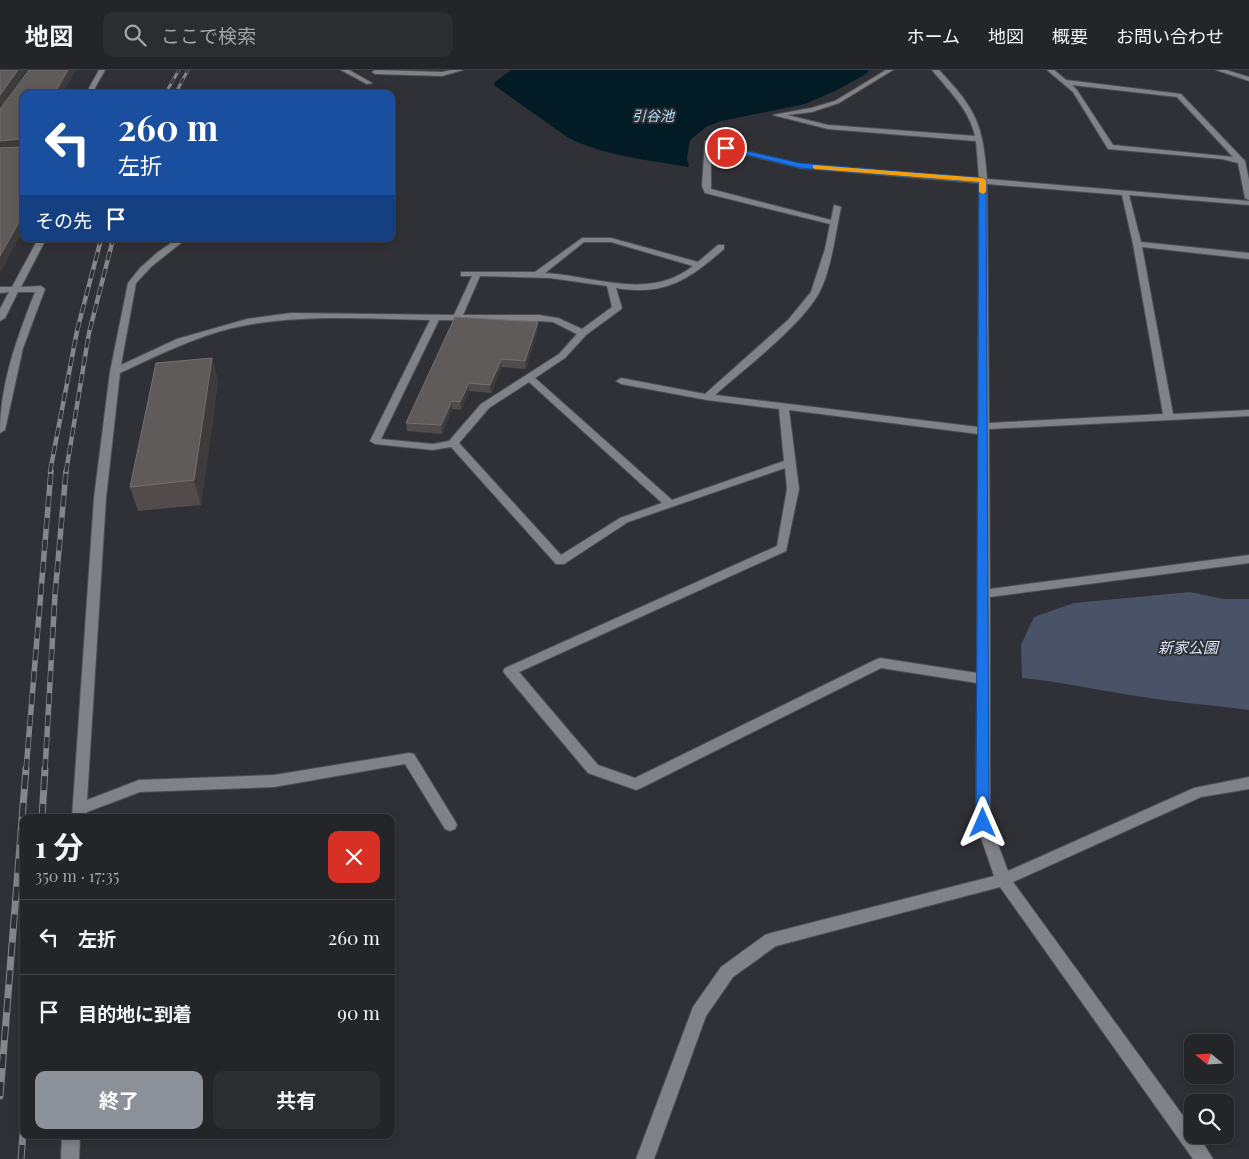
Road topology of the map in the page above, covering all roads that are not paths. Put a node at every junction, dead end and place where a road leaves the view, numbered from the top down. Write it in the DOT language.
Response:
graph roads {
  1 [pos="102,70"];
  2 [pos="344,70"];
  3 [pos="460,70"];
  4 [pos="890,70"];
  5 [pos="935,70"];
  6 [pos="1050,70"];
  7 [pos="1219,70"];
  8 [pos="376,71"];
  9 [pos="1249,79"];
  10 [pos="1063,82"];
  11 [pos="92,90"];
  12 [pos="980,139"];
  13 [pos="1241,161"];
  14 [pos="983,180"];
  15 [pos="1125,193"];
  16 [pos="1249,198"];
  17 [pos="1249,203"];
  18 [pos="837,207"];
  19 [pos="834,223"];
  20 [pos="40,242"];
  21 [pos="177,242"];
  22 [pos="1136,244"];
  23 [pos="721,247"];
  24 [pos="1249,256"];
  25 [pos="698,265"];
  26 [pos="464,274"];
  27 [pos="476,274"];
  28 [pos="538,274"];
  29 [pos="611,284"];
  30 [pos="15,289"];
  31 [pos="0,290"];
  32 [pos="436,317"];
  33 [pos="456,317"];
  34 [pos="0,318"];
  35 [pos="583,333"];
  36 [pos="115,372"];
  37 [pos="529,377"];
  38 [pos="621,381"];
  39 [pos="707,397"];
  40 [pos="784,408"];
  41 [pos="1249,413"];
  42 [pos="1168,416"];
  43 [pos="983,429"];
  44 [pos="0,430"];
  45 [pos="453,443"];
  46 [pos="790,463"];
  47 [pos="670,504"];
  48 [pos="1249,559"];
  49 [pos="984,594"];
  50 [pos="984,679"];
  51 [pos="1249,783"];
  52 [pos="79,813"];
  53 [pos="450,825"];
  54 [pos="1003,880"];
  55 [pos="71,1139"];
  56 [pos="70,1159"];
  57 [pos="645,1159"];
  58 [pos="1204,1159"];
  1 -- 11 [label="street"];
  2 -- 8 [label="street"];
  3 -- 8 [label="street"];
  4 -- 12 [label="street"];
  5 -- 12 [label="street"];
  6 -- 10 [label="street"];
  7 -- 9 [label="street"];
  10 -- 13 [label="street"];
  10 -- 13 [label="street"];
  12 -- 14 [label="street"];
  13 -- 16 [label="street"];
  14 -- 15 [label="street"];
  14 -- 19 [label="street"];
  14 -- 43 [label="street"];
  15 -- 17 [label="street"];
  15 -- 22 [label="street"];
  18 -- 19 [label="street"];
  19 -- 39 [label="street"];
  20 -- 30 [label="street"];
  21 -- 36 [label="street"];
  22 -- 24 [label="street"];
  22 -- 42 [label="street"];
  23 -- 25 [label="street"];
  25 -- 28 [label="street"];
  25 -- 29 [label="street"];
  26 -- 27 [label="street"];
  27 -- 28 [label="street"];
  27 -- 33 [label="street"];
  28 -- 29 [label="street"];
  29 -- 35 [label="street"];
  30 -- 31 [label="street"];
  30 -- 34 [label="street"];
  30 -- 44 [label="street"];
  32 -- 33 [label="street"];
  32 -- 36 [label="street"];
  32 -- 45 [label="street"];
  33 -- 35 [label="street"];
  35 -- 37 [label="street"];
  36 -- 52 [label="street"];
  37 -- 45 [label="street"];
  37 -- 47 [label="street"];
  38 -- 39 [label="street"];
  39 -- 40 [label="street"];
  40 -- 43 [label="street"];
  40 -- 46 [label="street"];
  41 -- 42 [label="street"];
  42 -- 43 [label="street"];
  43 -- 49 [label="street"];
  45 -- 47 [label="street"];
  46 -- 47 [label="street"];
  46 -- 50 [label="street"];
  48 -- 49 [label="street"];
  49 -- 50 [label="street"];
  50 -- 54 [label="street"];
  51 -- 54 [label="street"];
  52 -- 53 [label="street"];
  54 -- 57 [label="street"];
  54 -- 58 [label="street"];
  55 -- 56 [label="street"];
}
